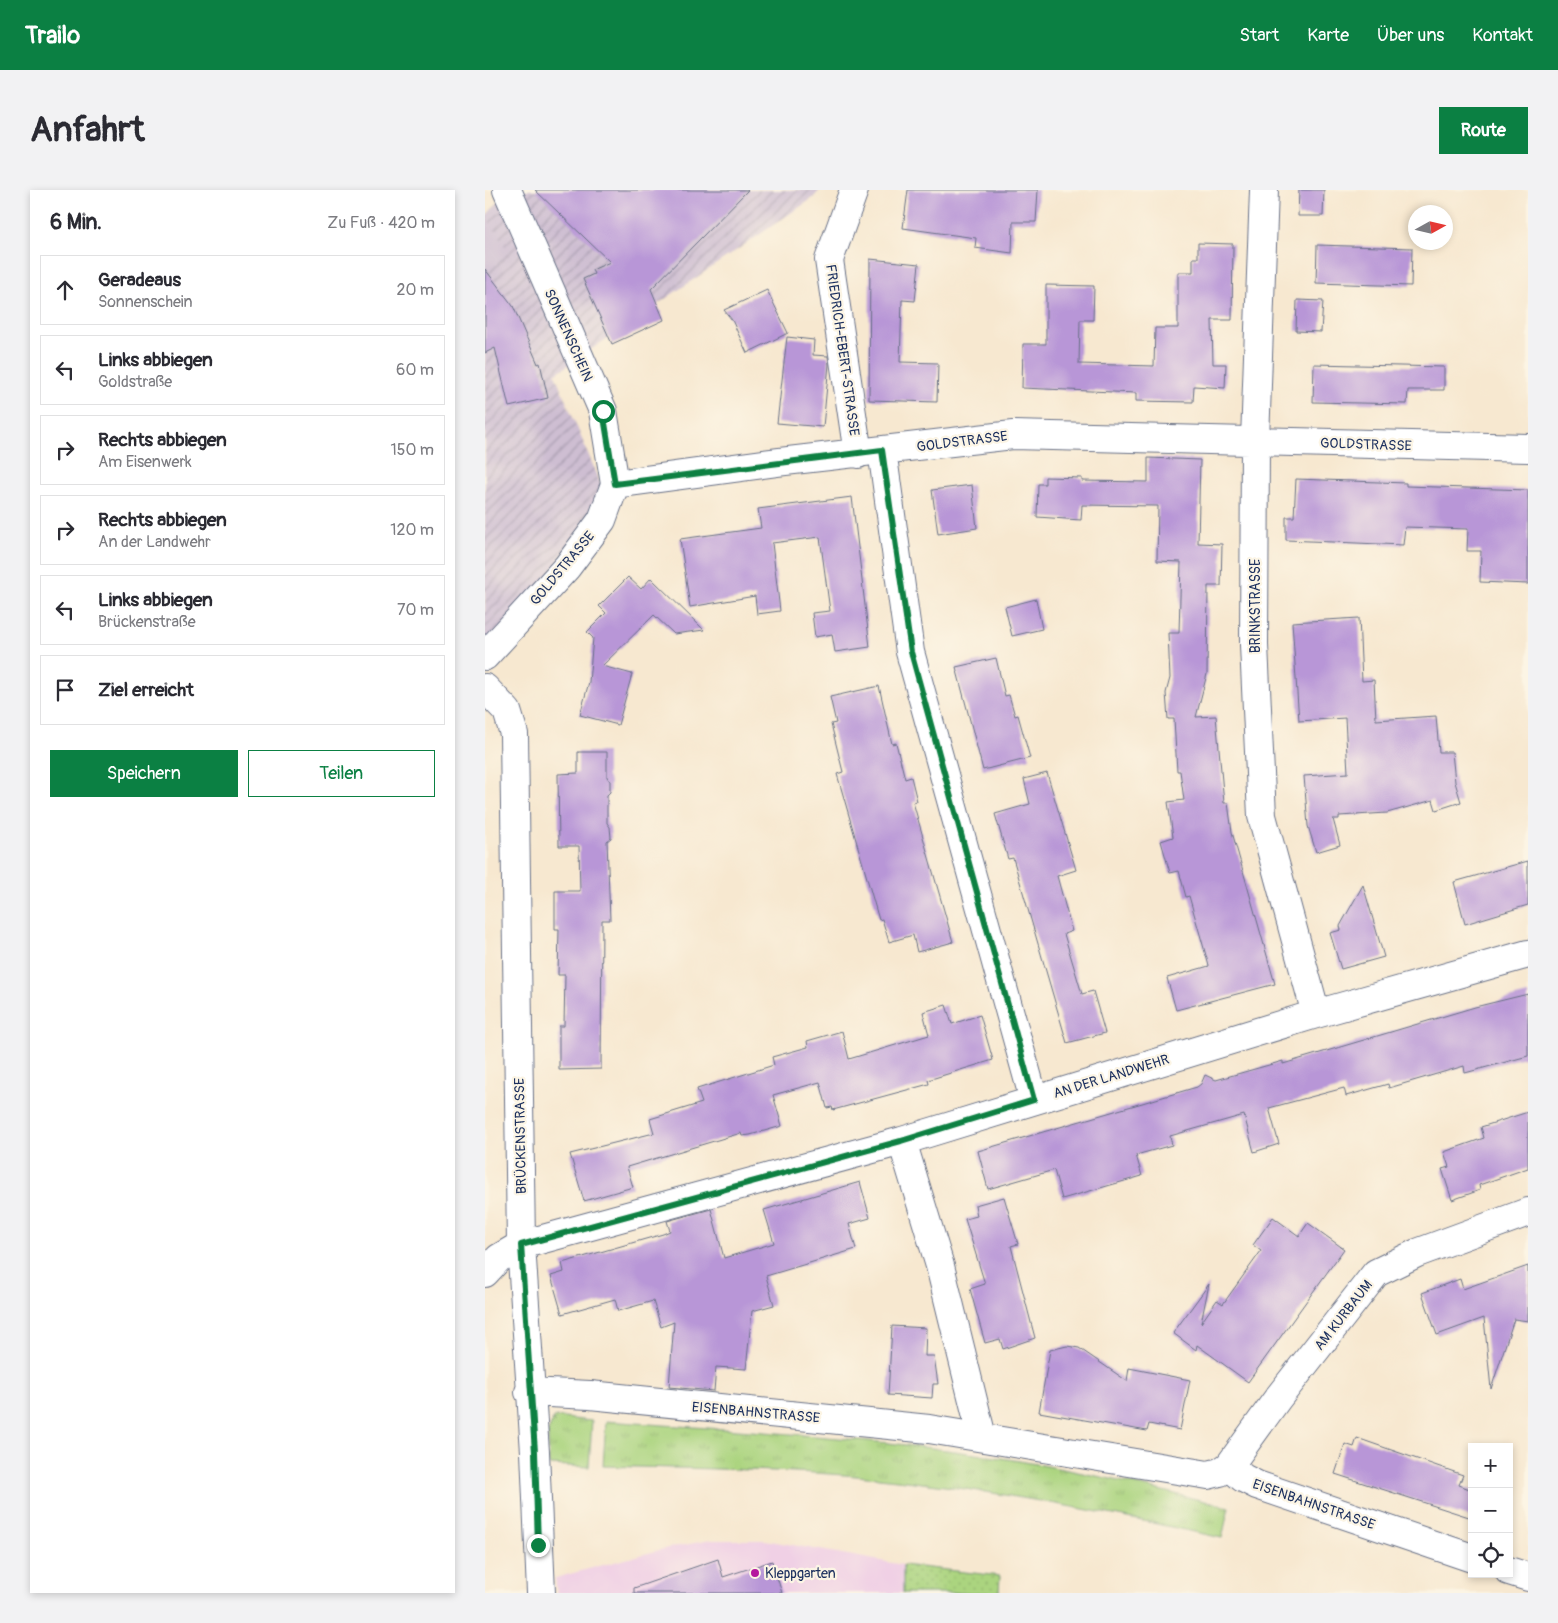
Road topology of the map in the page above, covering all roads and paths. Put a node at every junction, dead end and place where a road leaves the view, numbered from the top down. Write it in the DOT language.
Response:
graph roads {
  1 [pos="507,190"];
  2 [pos="854,190"];
  3 [pos="1264,190"];
  4 [pos="1255,440"];
  5 [pos="1528,448"];
  6 [pos="870,452"];
  7 [pos="615,484"];
  8 [pos="485,656"];
  9 [pos="485,688"];
  10 [pos="1528,954"];
  11 [pos="1316,1014"];
  12 [pos="1034,1100"];
  13 [pos="901,1141"];
  14 [pos="1528,1212"];
  15 [pos="521,1245"];
  16 [pos="485,1273"];
  17 [pos="529,1392"];
  18 [pos="982,1437"];
  19 [pos="1229,1466"];
  20 [pos="1468,1557"];
  21 [pos="1513,1572"];
  22 [pos="1528,1577"];
  23 [pos="541,1593"];
  1 -- 7 [label="street, SONNENSCHEIN"];
  2 -- 6 [label="street, FRIEDRICH-EBERT-STRASSE"];
  3 -- 4 [label="street, BRINKSTRASSE"];
  4 -- 5 [label="street, GOLDSTRASSE"];
  4 -- 6 [label="street, GOLDSTRASSE"];
  4 -- 11 [label="street, BRINKSTRASSE"];
  6 -- 7 [label="street, GOLDSTRASSE"];
  6 -- 12 [label="street, FRIEDRICH-EBERT-STRASSE"];
  7 -- 8 [label="street, GOLDSTRASSE"];
  9 -- 15 [label="street, BRÜCKENSTRASSE"];
  10 -- 11 [label="street, AN DER LANDWEHR"];
  11 -- 12 [label="street, AN DER LANDWEHR"];
  12 -- 13 [label="street, AN DER LANDWEHR"];
  13 -- 15 [label="street, AN DER LANDWEHR"];
  13 -- 18 [label="street"];
  14 -- 19 [label="street, AM KURBAUM"];
  15 -- 16 [label="street, AN DER LANDWEHR"];
  15 -- 17 [label="street, BRÜCKENSTRASSE"];
  17 -- 18 [label="street, EISENBAHNSTRASSE"];
  17 -- 23 [label="street, BRÜCKENSTRASSE"];
  18 -- 19 [label="street, EISENBAHNSTRASSE"];
  19 -- 20 [label="street, EISENBAHNSTRASSE"];
  21 -- 22 [label="street"];
}
